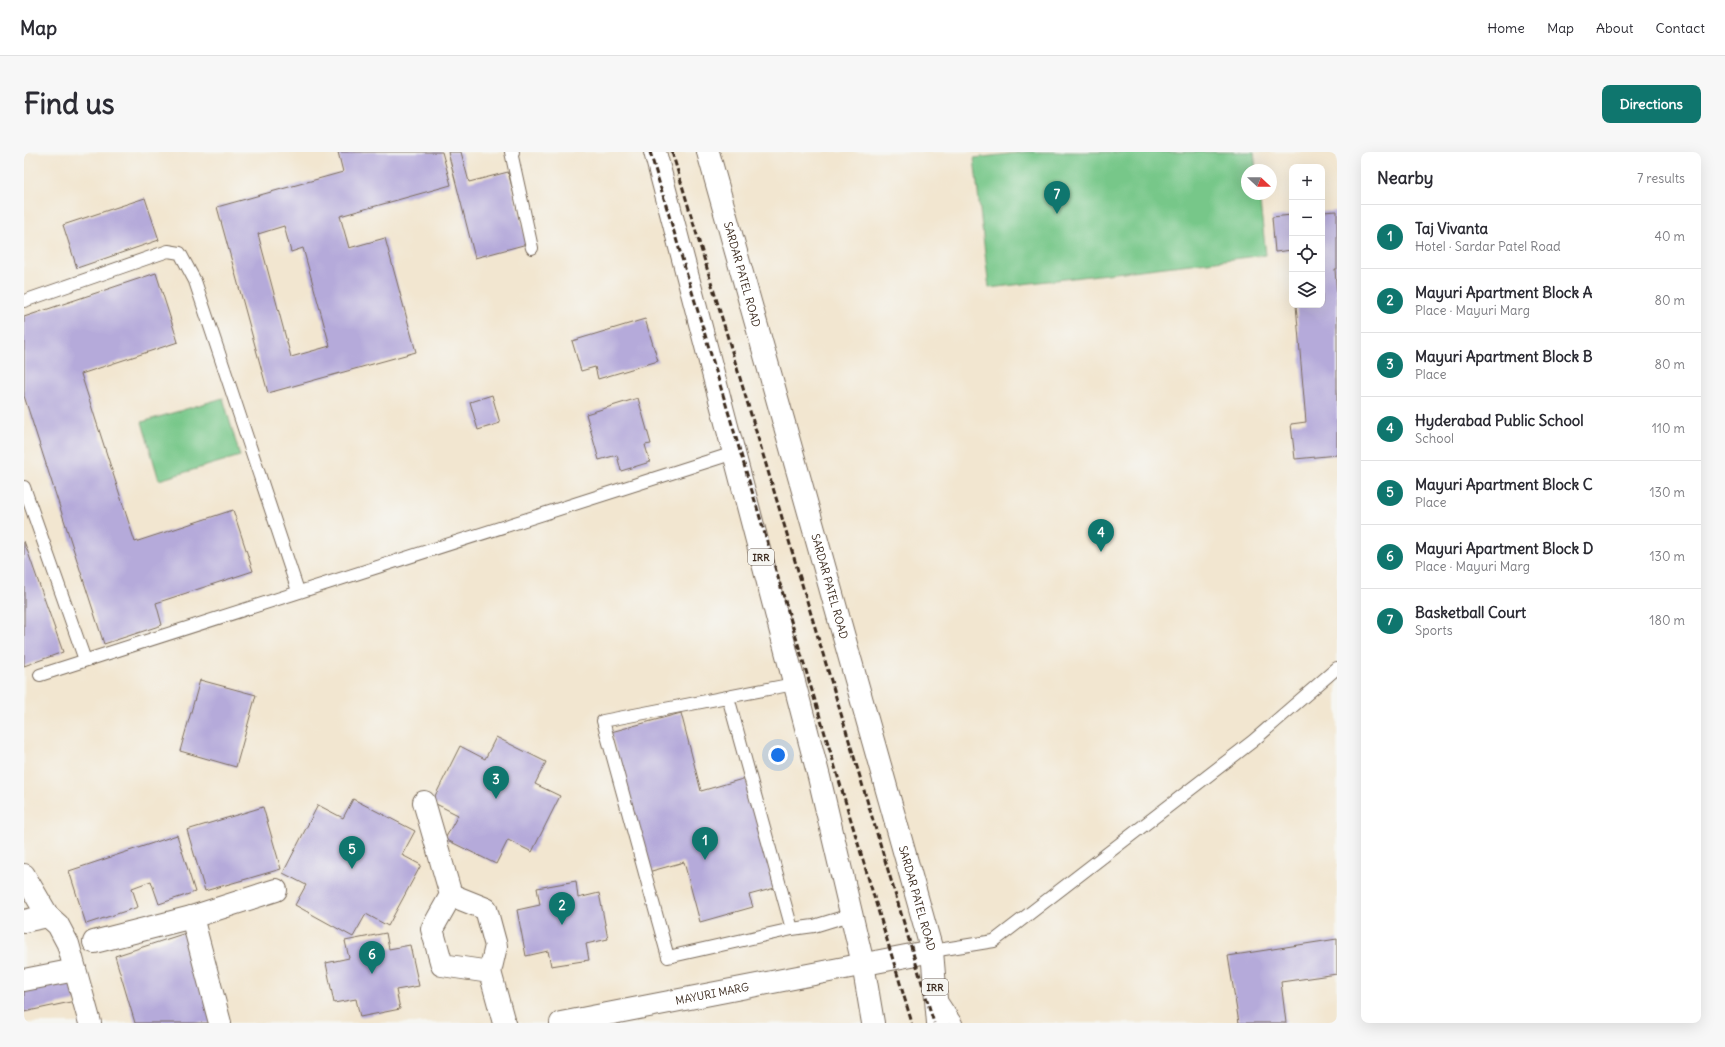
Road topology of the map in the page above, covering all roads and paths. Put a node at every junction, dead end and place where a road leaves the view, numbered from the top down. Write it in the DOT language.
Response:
graph roads {
  1 [pos="514,152"];
  2 [pos="655,152"];
  3 [pos="708,152"];
  4 [pos="532,248"];
  5 [pos="24,301"];
  6 [pos="734,453"];
  7 [pos="24,487"];
  8 [pos="298,591"];
  9 [pos="85,660"];
  10 [pos="1337,668"];
  11 [pos="40,675"];
  12 [pos="794,684"];
  13 [pos="728,697"];
  14 [pos="424,802"];
  15 [pos="24,875"];
  16 [pos="276,890"];
  17 [pos="451,895"];
  18 [pos="850,914"];
  19 [pos="48,916"];
  20 [pos="192,917"];
  21 [pos="24,921"];
  22 [pos="792,929"];
  23 [pos="94,942"];
  24 [pos="932,951"];
  25 [pos="863,964"];
  26 [pos="75,970"];
  27 [pos="490,972"];
  28 [pos="24,980"];
  29 [pos="935,991"];
  30 [pos="90,1023"];
  31 [pos="220,1023"];
  32 [pos="504,1023"];
  33 [pos="561,1023"];
  34 [pos="873,1023"];
  35 [pos="938,1023"];
  36 [pos="956,1023"];
  1 -- 4 [label="lane"];
  2 -- 6 [label="main road, IRR"];
  3 -- 24 [label="main road, SARDAR PATEL ROAD / IRR"];
  5 -- 8 [label="lane"];
  6 -- 8 [label="lane"];
  6 -- 12 [label="main road, IRR"];
  7 -- 9 [label="lane"];
  8 -- 9 [label="lane"];
  9 -- 11 [label="lane"];
  10 -- 24 [label="lane"];
  12 -- 13 [label="lane"];
  12 -- 18 [label="main road, IRR"];
  13 -- 22 [label="lane"];
  13 -- 22 [label="lane"];
  14 -- 17 [label="main road"];
  15 -- 19 [label="main road"];
  16 -- 20 [label="main road"];
  17 -- 27 [label="main road"];
  17 -- 27 [label="main road"];
  18 -- 22 [label="lane"];
  18 -- 25 [label="main road, IRR"];
  19 -- 21 [label="main road"];
  19 -- 26 [label="main road"];
  20 -- 23 [label="main road"];
  20 -- 31 [label="main road"];
  24 -- 25 [label="main road, MAYURI MARG"];
  24 -- 29 [label="main road, SARDAR PATEL ROAD / IRR"];
  25 -- 33 [label="main road, MAYURI MARG"];
  25 -- 34 [label="main road, IRR"];
  26 -- 28 [label="main road"];
  26 -- 30 [label="main road"];
  27 -- 32 [label="main road"];
  29 -- 35 [label="main road, SARDAR PATEL ROAD / IRR"];
  29 -- 36 [label="lane"];
}
